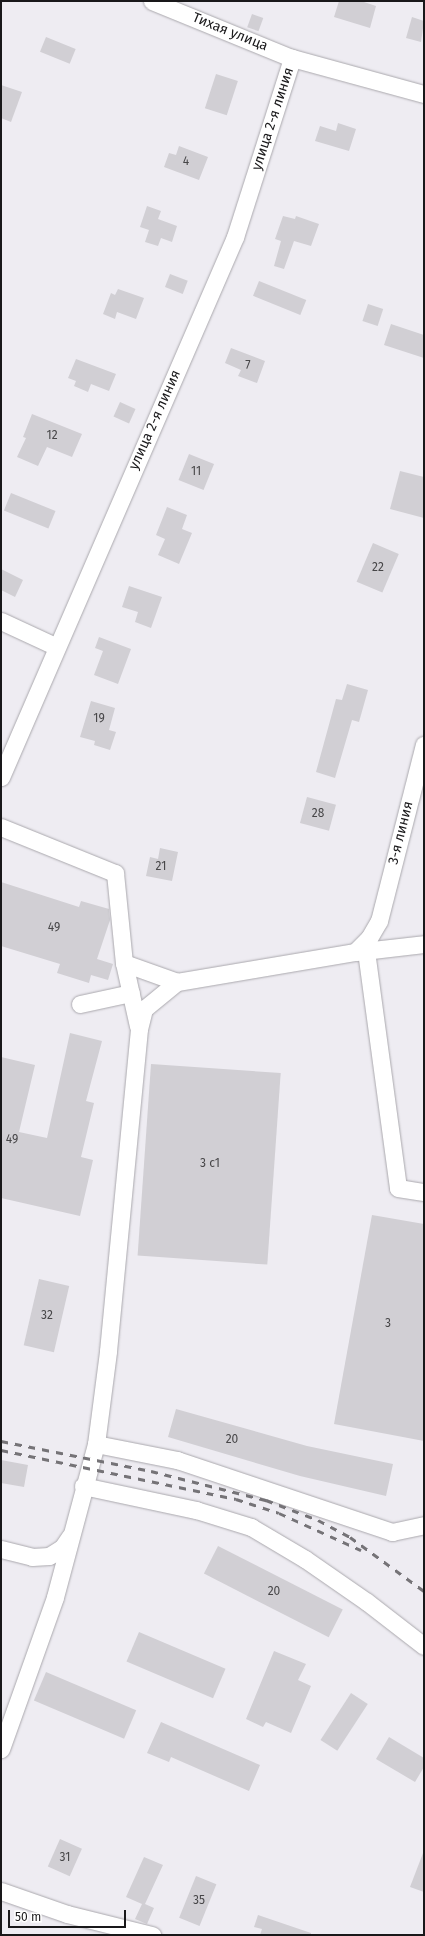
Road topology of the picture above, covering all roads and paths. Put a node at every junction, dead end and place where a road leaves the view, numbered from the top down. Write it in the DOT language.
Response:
graph roads {
  1 [pos="152,1"];
  2 [pos="292,58"];
  3 [pos="424,94"];
  4 [pos="1,621"];
  5 [pos="56,646"];
  6 [pos="424,745"];
  7 [pos="1,777"];
  8 [pos="1,827"];
  9 [pos="424,944"];
  10 [pos="361,952"];
  11 [pos="124,962"];
  12 [pos="177,982"];
  13 [pos="131,994"];
  14 [pos="80,1004"];
  15 [pos="139,1029"];
  16 [pos="424,1192"];
  17 [pos="96,1444"];
  18 [pos="83,1486"];
  19 [pos="424,1524"];
  20 [pos="71,1535"];
  21 [pos="1,1549"];
  22 [pos="49,1556"];
  23 [pos="60,1579"];
  24 [pos="424,1646"];
  25 [pos="1,1749"];
  26 [pos="1,1891"];
  27 [pos="152,1935"];
  1 -- 2 [label="street, Тихая улица"];
  2 -- 3 [label="street, Тихая улица"];
  2 -- 5 [label="street, улица 2-я линия"];
  4 -- 5 [label="street"];
  5 -- 7 [label="street, улица 2-я линия"];
  6 -- 10 [label="street, 3-я линия"];
  8 -- 11 [label="street"];
  9 -- 10 [label="street"];
  10 -- 12 [label="street"];
  10 -- 16 [label="street"];
  11 -- 12 [label="street"];
  11 -- 13 [label="street"];
  12 -- 15 [label="street"];
  13 -- 14 [label="street"];
  13 -- 15 [label="street"];
  15 -- 17 [label="street"];
  17 -- 18 [label="street"];
  17 -- 19 [label="street"];
  18 -- 20 [label="street"];
  18 -- 24 [label="street"];
  20 -- 22 [label="street"];
  20 -- 23 [label="street"];
  21 -- 22 [label="street"];
  22 -- 23 [label="street"];
  23 -- 25 [label="street"];
  26 -- 27 [label="street"];
}
